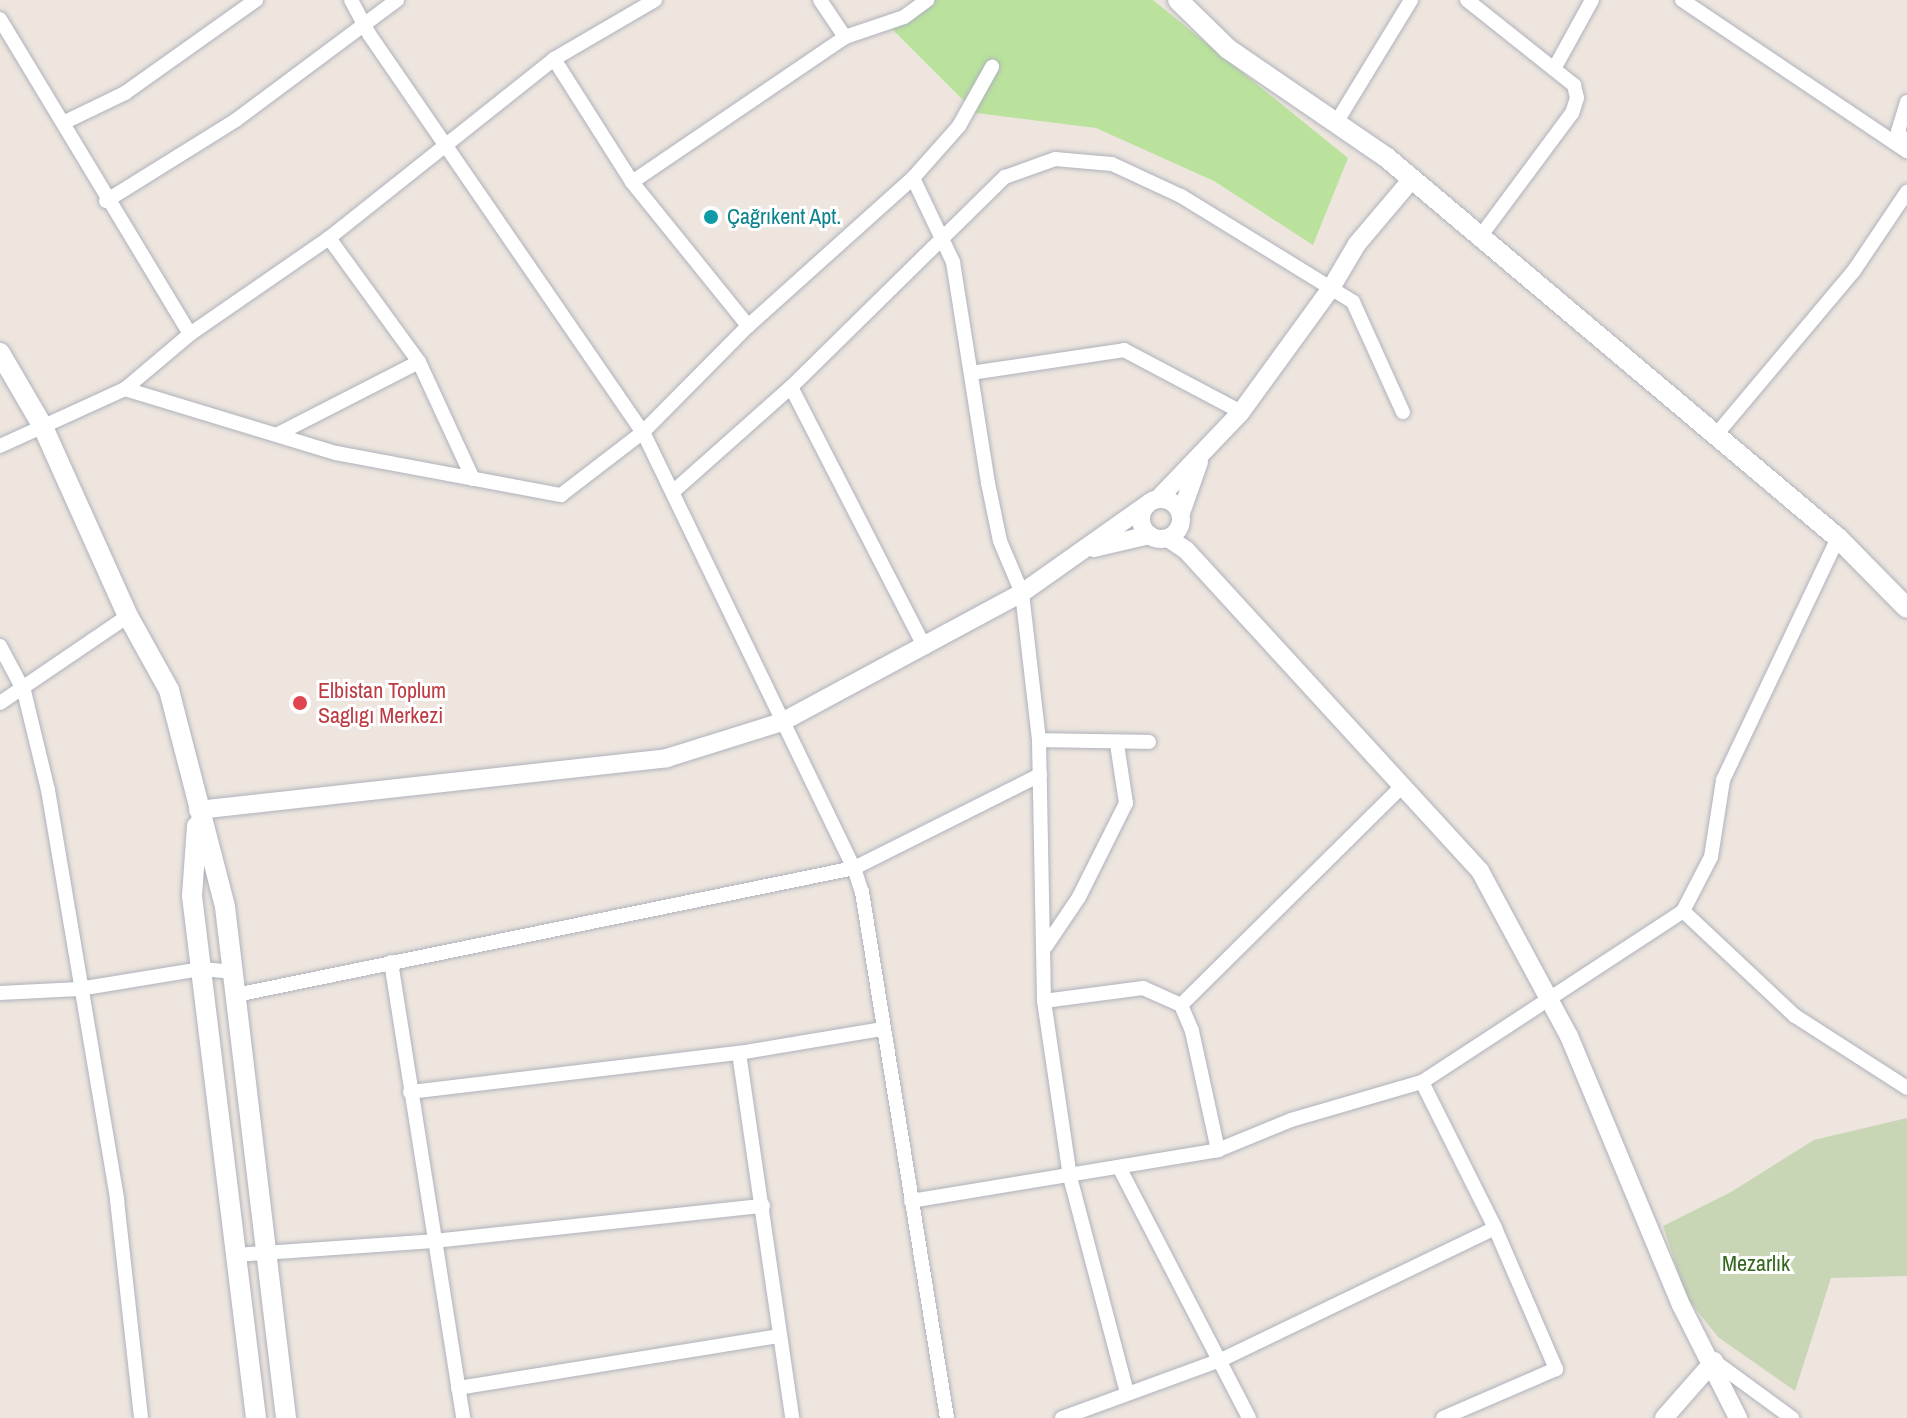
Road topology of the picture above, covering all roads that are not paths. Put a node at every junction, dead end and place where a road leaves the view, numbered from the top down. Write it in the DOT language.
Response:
graph roads {
  1 [pos="256,0"];
  2 [pos="351,0"];
  3 [pos="397,0"];
  4 [pos="655,0"];
  5 [pos="820,0"];
  6 [pos="927,0"];
  7 [pos="1178,0"];
  8 [pos="1411,0"];
  9 [pos="1467,0"];
  10 [pos="1592,0"];
  11 [pos="1682,0"];
  12 [pos="0,19"];
  13 [pos="367,22"];
  14 [pos="845,37"];
  15 [pos="554,59"];
  16 [pos="992,67"];
  17 [pos="1554,69"];
  18 [pos="1907,102"];
  19 [pos="65,122"];
  20 [pos="1336,123"];
  21 [pos="445,144"];
  22 [pos="1907,149"];
  23 [pos="913,178"];
  24 [pos="1412,179"];
  25 [pos="632,182"];
  26 [pos="1907,192"];
  27 [pos="106,201"];
  28 [pos="942,236"];
  29 [pos="1480,237"];
  30 [pos="329,238"];
  31 [pos="1331,288"];
  32 [pos="748,326"];
  33 [pos="190,334"];
  34 [pos="0,353"];
  35 [pos="419,362"];
  36 [pos="971,373"];
  37 [pos="791,387"];
  38 [pos="125,389"];
  39 [pos="1241,412"];
  40 [pos="1403,412"];
  41 [pos="43,427"];
  42 [pos="643,432"];
  43 [pos="280,433"];
  44 [pos="1716,435"];
  45 [pos="0,446"];
  46 [pos="1202,455"];
  47 [pos="473,479"];
  48 [pos="675,490"];
  49 [pos="1151,502"];
  50 [pos="1181,513"];
  51 [pos="1159,536"];
  52 [pos="1838,538"];
  53 [pos="1084,551"];
  54 [pos="1022,593"];
  55 [pos="1907,608"];
  56 [pos="128,616"];
  57 [pos="0,646"];
  58 [pos="925,648"];
  59 [pos="24,691"];
  60 [pos="0,703"];
  61 [pos="782,722"];
  62 [pos="1039,740"];
  63 [pos="1149,742"];
  64 [pos="1117,744"];
  65 [pos="1040,775"];
  66 [pos="1402,786"];
  67 [pos="198,810"];
  68 [pos="854,868"];
  69 [pos="1683,911"];
  70 [pos="1046,946"];
  71 [pos="391,962"];
  72 [pos="201,969"];
  73 [pos="233,972"];
  74 [pos="79,989"];
  75 [pos="0,993"];
  76 [pos="236,995"];
  77 [pos="1546,997"];
  78 [pos="1044,1001"];
  79 [pos="1181,1005"];
  80 [pos="882,1029"];
  81 [pos="739,1053"];
  82 [pos="1422,1082"];
  83 [pos="1907,1088"];
  84 [pos="410,1092"];
  85 [pos="1218,1150"];
  86 [pos="1120,1169"];
  87 [pos="1070,1177"];
  88 [pos="911,1201"];
  89 [pos="763,1206"];
  90 [pos="1495,1228"];
  91 [pos="434,1241"];
  92 [pos="265,1250"];
  93 [pos="235,1255"];
  94 [pos="779,1336"];
  95 [pos="1223,1359"];
  96 [pos="1714,1361"];
  97 [pos="458,1388"];
  98 [pos="1127,1393"];
  99 [pos="141,1418"];
  100 [pos="256,1418"];
  101 [pos="286,1418"];
  102 [pos="463,1418"];
  103 [pos="792,1418"];
  104 [pos="947,1418"];
  105 [pos="1062,1418"];
  106 [pos="1249,1418"];
  107 [pos="1443,1418"];
  108 [pos="1664,1418"];
  109 [pos="1738,1418"];
  110 [pos="1792,1418"];
  1 -- 19 [label="street"];
  2 -- 13 [label="street"];
  3 -- 13 [label="street"];
  4 -- 15 [label="street"];
  5 -- 14 [label="street"];
  6 -- 14 [label="street"];
  7 -- 20 [label="main road"];
  8 -- 20 [label="street"];
  9 -- 17 [label="street"];
  10 -- 17 [label="street"];
  11 -- 22 [label="street"];
  12 -- 19 [label="street"];
  13 -- 21 [label="street"];
  13 -- 27 [label="street"];
  14 -- 25 [label="street"];
  15 -- 21 [label="street"];
  15 -- 25 [label="street"];
  16 -- 23 [label="street"];
  17 -- 29 [label="street"];
  18 -- 22 [label="street"];
  19 -- 27 [label="street"];
  20 -- 24 [label="main road"];
  21 -- 30 [label="street"];
  21 -- 42 [label="street"];
  23 -- 28 [label="street"];
  23 -- 32 [label="street"];
  24 -- 29 [label="main road"];
  24 -- 31 [label="street"];
  25 -- 32 [label="street"];
  26 -- 44 [label="street"];
  27 -- 33 [label="street"];
  28 -- 31 [label="street"];
  28 -- 36 [label="street"];
  28 -- 37 [label="street"];
  29 -- 44 [label="main road"];
  30 -- 33 [label="street"];
  30 -- 35 [label="street"];
  31 -- 39 [label="street"];
  31 -- 40 [label="street"];
  32 -- 42 [label="street"];
  33 -- 38 [label="street"];
  34 -- 41 [label="main road"];
  35 -- 43 [label="street"];
  35 -- 47 [label="street"];
  36 -- 39 [label="street"];
  36 -- 54 [label="street"];
  37 -- 48 [label="street"];
  37 -- 58 [label="street"];
  38 -- 41 [label="street"];
  38 -- 43 [label="street"];
  39 -- 46 [label="street"];
  41 -- 45 [label="street"];
  41 -- 56 [label="main road"];
  42 -- 47 [label="street"];
  42 -- 48 [label="street"];
  43 -- 47 [label="street"];
  44 -- 52 [label="main road"];
  46 -- 49 [label="street"];
  46 -- 50 [label="street"];
  48 -- 61 [label="street"];
  49 -- 50 [label="street"];
  49 -- 51 [label="street"];
  49 -- 53 [label="street"];
  50 -- 51 [label="street"];
  51 -- 53 [label="street"];
  51 -- 66 [label="street"];
  52 -- 55 [label="main road"];
  52 -- 69 [label="street"];
  53 -- 54 [label="street"];
  54 -- 58 [label="street"];
  54 -- 62 [label="street"];
  56 -- 59 [label="street"];
  56 -- 67 [label="main road"];
  57 -- 59 [label="street"];
  58 -- 61 [label="street"];
  59 -- 60 [label="street"];
  59 -- 74 [label="street"];
  61 -- 67 [label="street"];
  61 -- 68 [label="street"];
  62 -- 64 [label="street"];
  62 -- 65 [label="street"];
  63 -- 64 [label="street"];
  64 -- 70 [label="street"];
  65 -- 68 [label="street"];
  65 -- 70 [label="street"];
  66 -- 77 [label="street"];
  66 -- 79 [label="street"];
  67 -- 72 [label="main road"];
  67 -- 73 [label="main road"];
  68 -- 71 [label="street"];
  68 -- 80 [label="street"];
  69 -- 77 [label="street"];
  69 -- 83 [label="street"];
  70 -- 78 [label="street"];
  71 -- 76 [label="street"];
  71 -- 84 [label="street"];
  72 -- 73 [label="street"];
  72 -- 74 [label="street"];
  72 -- 93 [label="main road"];
  73 -- 76 [label="main road"];
  74 -- 75 [label="street"];
  74 -- 99 [label="street"];
  76 -- 92 [label="main road"];
  77 -- 82 [label="street"];
  77 -- 96 [label="street"];
  78 -- 79 [label="street"];
  78 -- 87 [label="street"];
  79 -- 85 [label="street"];
  80 -- 81 [label="street"];
  80 -- 88 [label="street"];
  81 -- 84 [label="street"];
  81 -- 89 [label="street"];
  82 -- 85 [label="street"];
  82 -- 90 [label="street"];
  84 -- 91 [label="street"];
  85 -- 86 [label="street"];
  86 -- 87 [label="street"];
  86 -- 95 [label="street"];
  87 -- 88 [label="street"];
  87 -- 98 [label="street"];
  88 -- 104 [label="street"];
  89 -- 91 [label="street"];
  89 -- 94 [label="street"];
  90 -- 95 [label="street"];
  90 -- 107 [label="street"];
  91 -- 92 [label="street"];
  91 -- 97 [label="street"];
  92 -- 93 [label="street"];
  92 -- 101 [label="main road"];
  93 -- 100 [label="main road"];
  94 -- 97 [label="street"];
  94 -- 103 [label="street"];
  95 -- 98 [label="street"];
  95 -- 106 [label="street"];
  96 -- 108 [label="street"];
  96 -- 109 [label="street"];
  96 -- 110 [label="street"];
  97 -- 102 [label="street"];
  98 -- 105 [label="street"];
}
